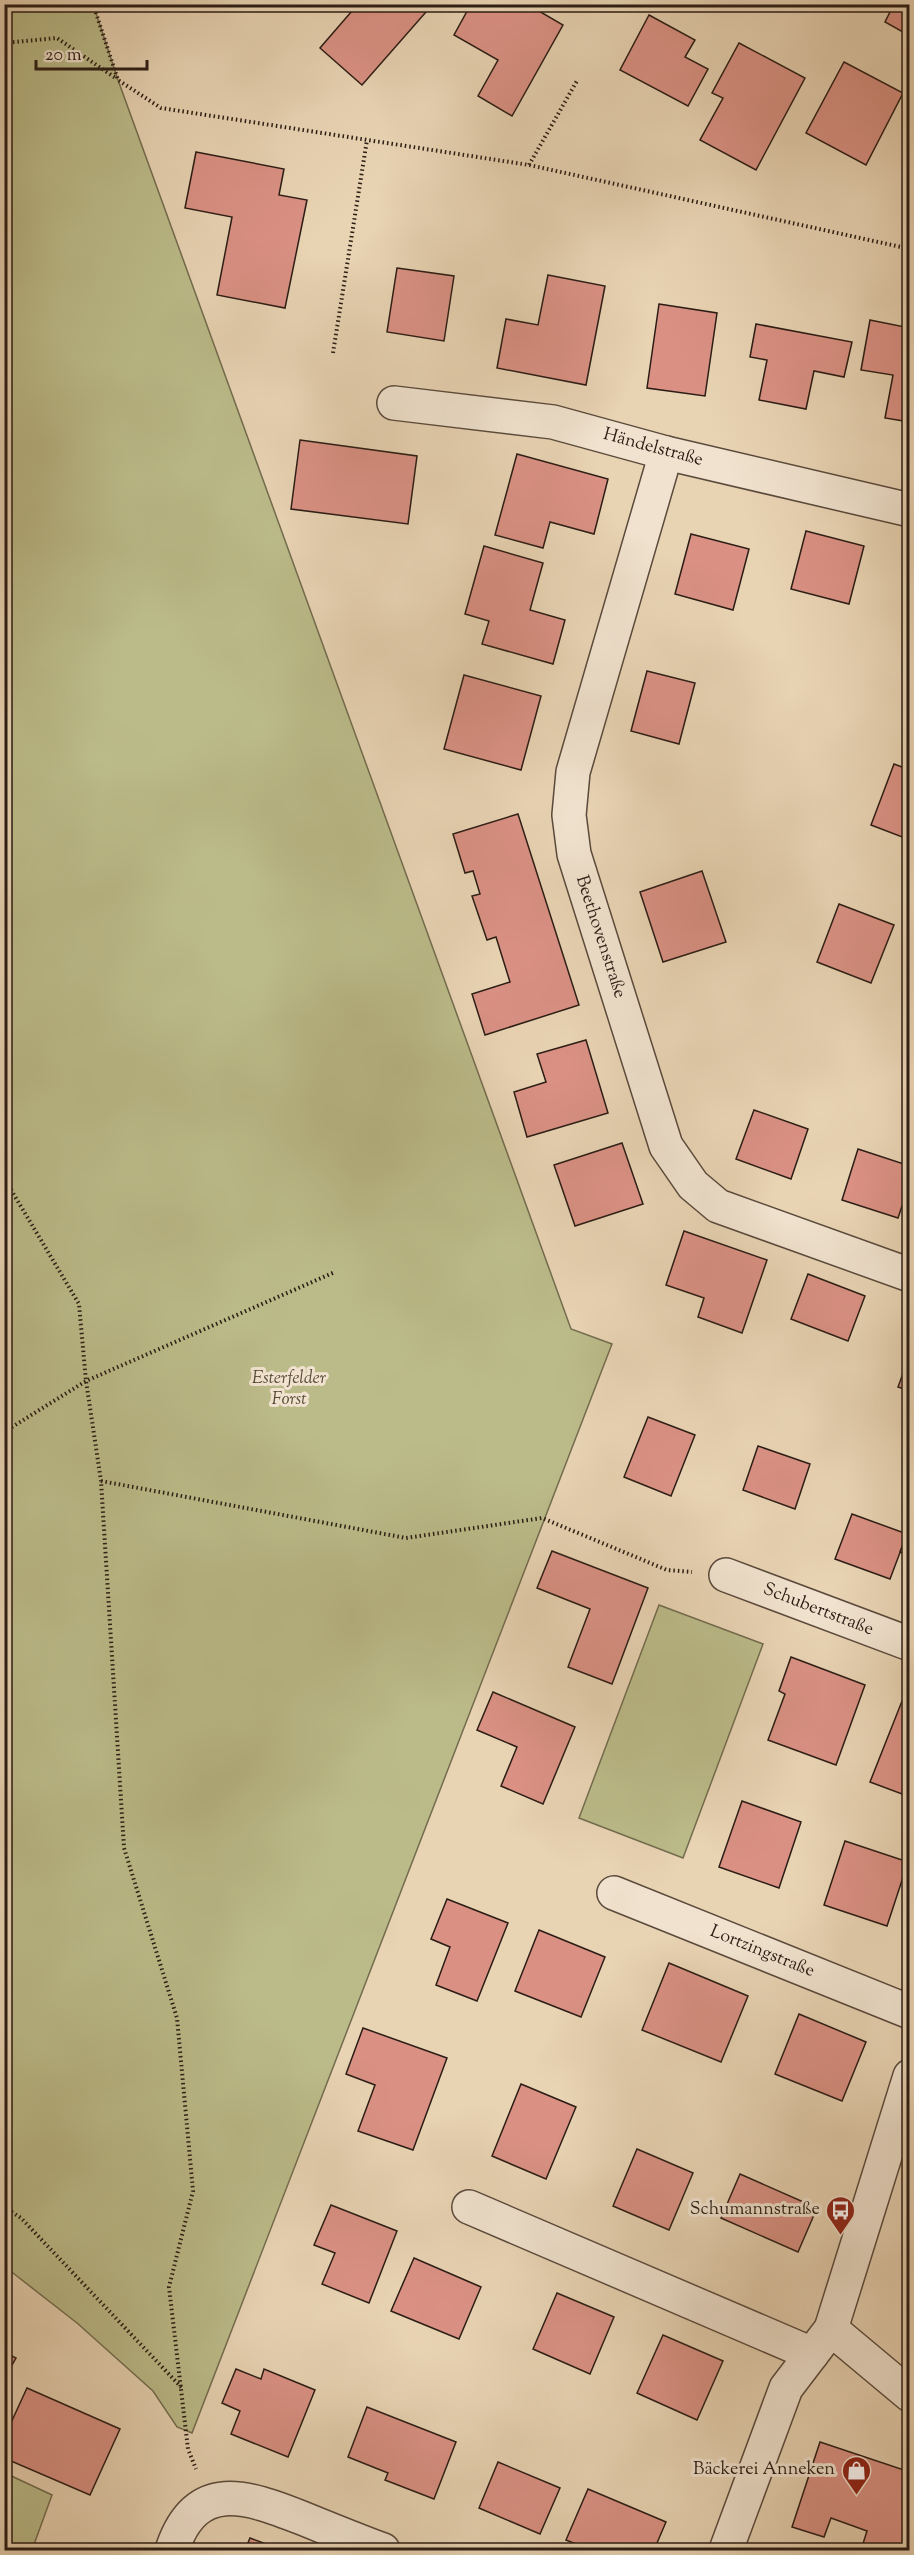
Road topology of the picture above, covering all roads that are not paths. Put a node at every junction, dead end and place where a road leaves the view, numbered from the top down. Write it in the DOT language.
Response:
graph roads {
  1 [pos="394,403"];
  2 [pos="666,453"];
  3 [pos="909,510"];
  4 [pos="909,1275"];
  5 [pos="726,1575"];
  6 [pos="909,1644"];
  7 [pos="614,1893"];
  8 [pos="909,2012"];
  9 [pos="909,2076"];
  10 [pos="469,2207"];
  11 [pos="822,2342"];
  12 [pos="909,2395"];
  13 [pos="172,2550"];
  14 [pos="383,2550"];
  15 [pos="726,2550"];
  1 -- 2 [label="street, Händelstraße"];
  2 -- 3 [label="street, Händelstraße"];
  2 -- 4 [label="street, Beethovenstraße"];
  5 -- 6 [label="street, Schubertstraße"];
  7 -- 8 [label="street, Lortzingstraße"];
  9 -- 11 [label="street"];
  10 -- 11 [label="street"];
  11 -- 12 [label="street"];
  11 -- 15 [label="street"];
  13 -- 14 [label="street"];
}
